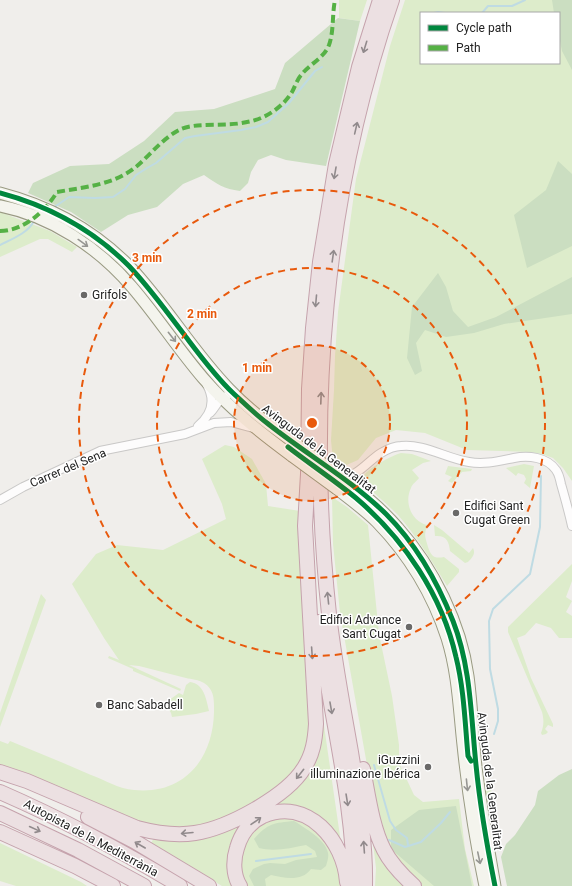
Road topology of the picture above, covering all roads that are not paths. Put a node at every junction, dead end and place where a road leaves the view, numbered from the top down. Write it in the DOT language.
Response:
graph roads {
  1 [pos="392,0"];
  2 [pos="378,3"];
  3 [pos="0,193"];
  4 [pos="0,206"];
  5 [pos="204,378"];
  6 [pos="220,401"];
  7 [pos="210,413"];
  8 [pos="231,422"];
  9 [pos="275,429"];
  10 [pos="185,434"];
  11 [pos="279,446"];
  12 [pos="308,474"];
  13 [pos="353,475"];
  14 [pos="339,476"];
  15 [pos="356,490"];
  16 [pos="0,500"];
  17 [pos="572,526"];
  18 [pos="334,650"];
  19 [pos="0,772"];
  20 [pos="0,775"];
  21 [pos="0,792"];
  22 [pos="0,813"];
  23 [pos="0,832"];
  24 [pos="27,844"];
  25 [pos="99,886"];
  26 [pos="113,886"];
  27 [pos="144,886"];
  28 [pos="180,886"];
  29 [pos="210,886"];
  30 [pos="240,886"];
  31 [pos="347,886"];
  32 [pos="354,886"];
  33 [pos="365,886"];
  34 [pos="414,886"];
  35 [pos="485,886"];
  36 [pos="496,886"];
  18 -- 1 [label="highway, one-way"];
  2 -- 12 [label="highway, one-way"];
  3 -- 9 [label="street, Avinguda de la Generalitat"];
  4 -- 5 [label="street, Avinguda de la Generalitat, one-way"];
  5 -- 6 [label="street, Avinguda de la Generalitat"];
  5 -- 7 [label="street"];
  6 -- 7 [label="street, Carrer del Sena"];
  6 -- 8 [label="street, Carrer del Sena"];
  6 -- 9 [label="street"];
  6 -- 11 [label="street, Avinguda de la Generalitat"];
  7 -- 10 [label="street, Carrer del Sena"];
  8 -- 10 [label="street, Carrer del Sena"];
  8 -- 11 [label="street, Carrer del Sena"];
  9 -- 14 [label="street, Avinguda de la Generalitat, bridge"];
  10 -- 16 [label="street, Carrer del Sena"];
  11 -- 35 [label="street, Avinguda de la Generalitat, one-way, bridge"];
  12 -- 19 [label="highway, one-way"];
  12 -- 32 [label="highway, one-way"];
  13 -- 14 [label="street"];
  13 -- 15 [label="street"];
  13 -- 17 [label="street"];
  14 -- 15 [label="street, Avinguda de la Generalitat"];
  15 -- 36 [label="street, Avinguda de la Generalitat"];
  33 -- 18 [label="highway, one-way"];
  18 -- 34 [label="highway"];
  29 -- 20 [label="highway, one-way"];
  21 -- 28 [label="highway, Autopista de la Mediterrània"];
  22 -- 27 [label="highway, Autopista de la Mediterrània, one-way"];
  23 -- 24 [label="highway"];
  24 -- 25 [label="highway"];
  24 -- 26 [label="highway"];
  30 -- 31 [label="highway, one-way"];
}
